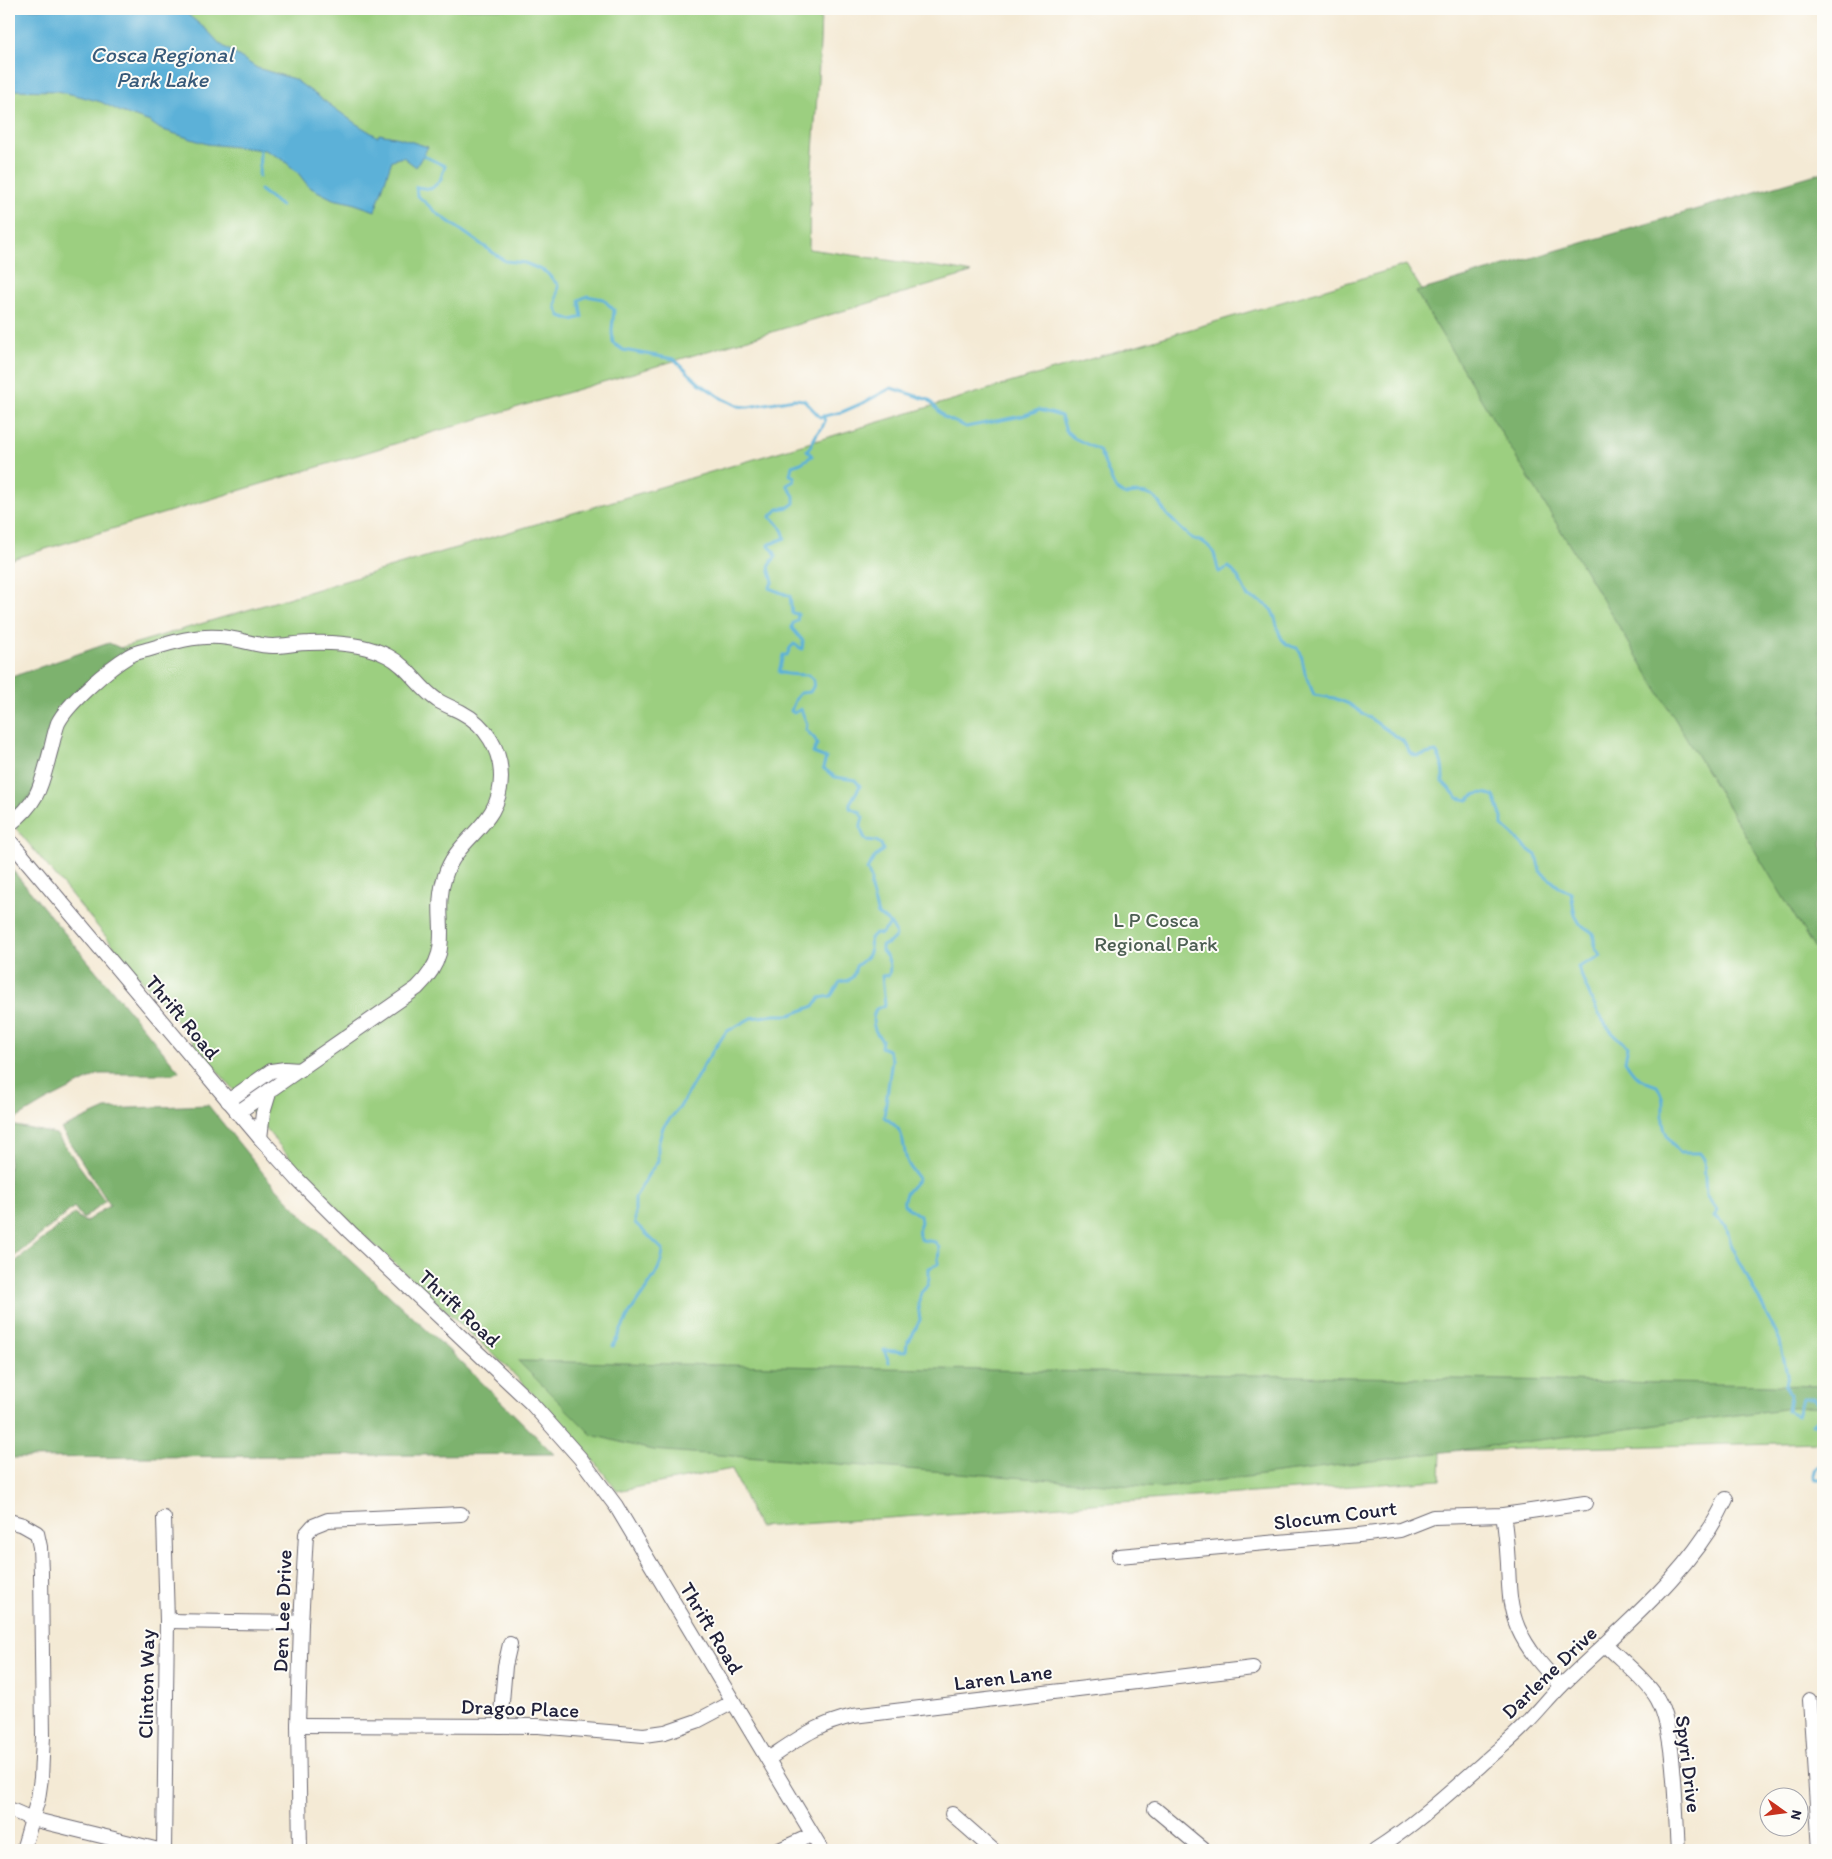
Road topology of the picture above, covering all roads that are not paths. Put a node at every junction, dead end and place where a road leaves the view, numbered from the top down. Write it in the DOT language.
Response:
graph roads {
  1 [pos="9,825"];
  2 [pos="9,840"];
  3 [pos="300,1070"];
  4 [pos="270,1090"];
  5 [pos="228,1101"];
  6 [pos="237,1113"];
  7 [pos="260,1138"];
  8 [pos="1726,1499"];
  9 [pos="1585,1503"];
  10 [pos="461,1514"];
  11 [pos="1504,1515"];
  12 [pos="164,1518"];
  13 [pos="9,1521"];
  14 [pos="1119,1556"];
  15 [pos="167,1621"];
  16 [pos="301,1623"];
  17 [pos="510,1644"];
  18 [pos="1606,1645"];
  19 [pos="1253,1668"];
  20 [pos="1561,1686"];
  21 [pos="1810,1700"];
  22 [pos="733,1702"];
  23 [pos="298,1725"];
  24 [pos="500,1726"];
  25 [pos="768,1759"];
  26 [pos="9,1809"];
  27 [pos="1155,1809"];
  28 [pos="952,1814"];
  29 [pos="32,1819"];
  30 [pos="812,1835"];
  31 [pos="23,1850"];
  32 [pos="159,1850"];
  33 [pos="164,1850"];
  34 [pos="300,1850"];
  35 [pos="779,1850"];
  36 [pos="822,1850"];
  37 [pos="993,1850"];
  38 [pos="1204,1850"];
  39 [pos="1375,1850"];
  40 [pos="1678,1850"];
  41 [pos="1820,1850"];
  1 -- 3 [label="street"];
  2 -- 5 [label="street, Thrift Road"];
  3 -- 4 [label="street"];
  3 -- 5 [label="street"];
  4 -- 6 [label="street"];
  4 -- 7 [label="street"];
  5 -- 6 [label="street, Thrift Road"];
  6 -- 7 [label="street, Thrift Road"];
  7 -- 22 [label="street, Thrift Road"];
  8 -- 18 [label="street, Darlene Drive"];
  9 -- 11 [label="street, Slocum Court"];
  10 -- 16 [label="street, Den Lee Drive"];
  11 -- 14 [label="street, Slocum Court"];
  11 -- 20 [label="street"];
  12 -- 15 [label="street, Clinton Way"];
  13 -- 29 [label="street"];
  15 -- 16 [label="street"];
  15 -- 33 [label="street, Clinton Way"];
  16 -- 23 [label="street, Den Lee Drive"];
  17 -- 24 [label="street"];
  18 -- 20 [label="street, Darlene Drive"];
  18 -- 40 [label="street, Spyri Drive"];
  19 -- 25 [label="street, Laren Lane"];
  20 -- 39 [label="street, Darlene Drive"];
  21 -- 41 [label="street"];
  22 -- 24 [label="street, Dragoo Place"];
  22 -- 25 [label="street, Thrift Road"];
  23 -- 24 [label="street, Dragoo Place"];
  23 -- 34 [label="street, Den Lee Drive"];
  25 -- 30 [label="street, Thrift Road"];
  26 -- 29 [label="street"];
  27 -- 38 [label="street"];
  28 -- 37 [label="street"];
  29 -- 31 [label="street"];
  29 -- 32 [label="street"];
  30 -- 35 [label="street"];
  30 -- 36 [label="street, Thrift Road"];
}
